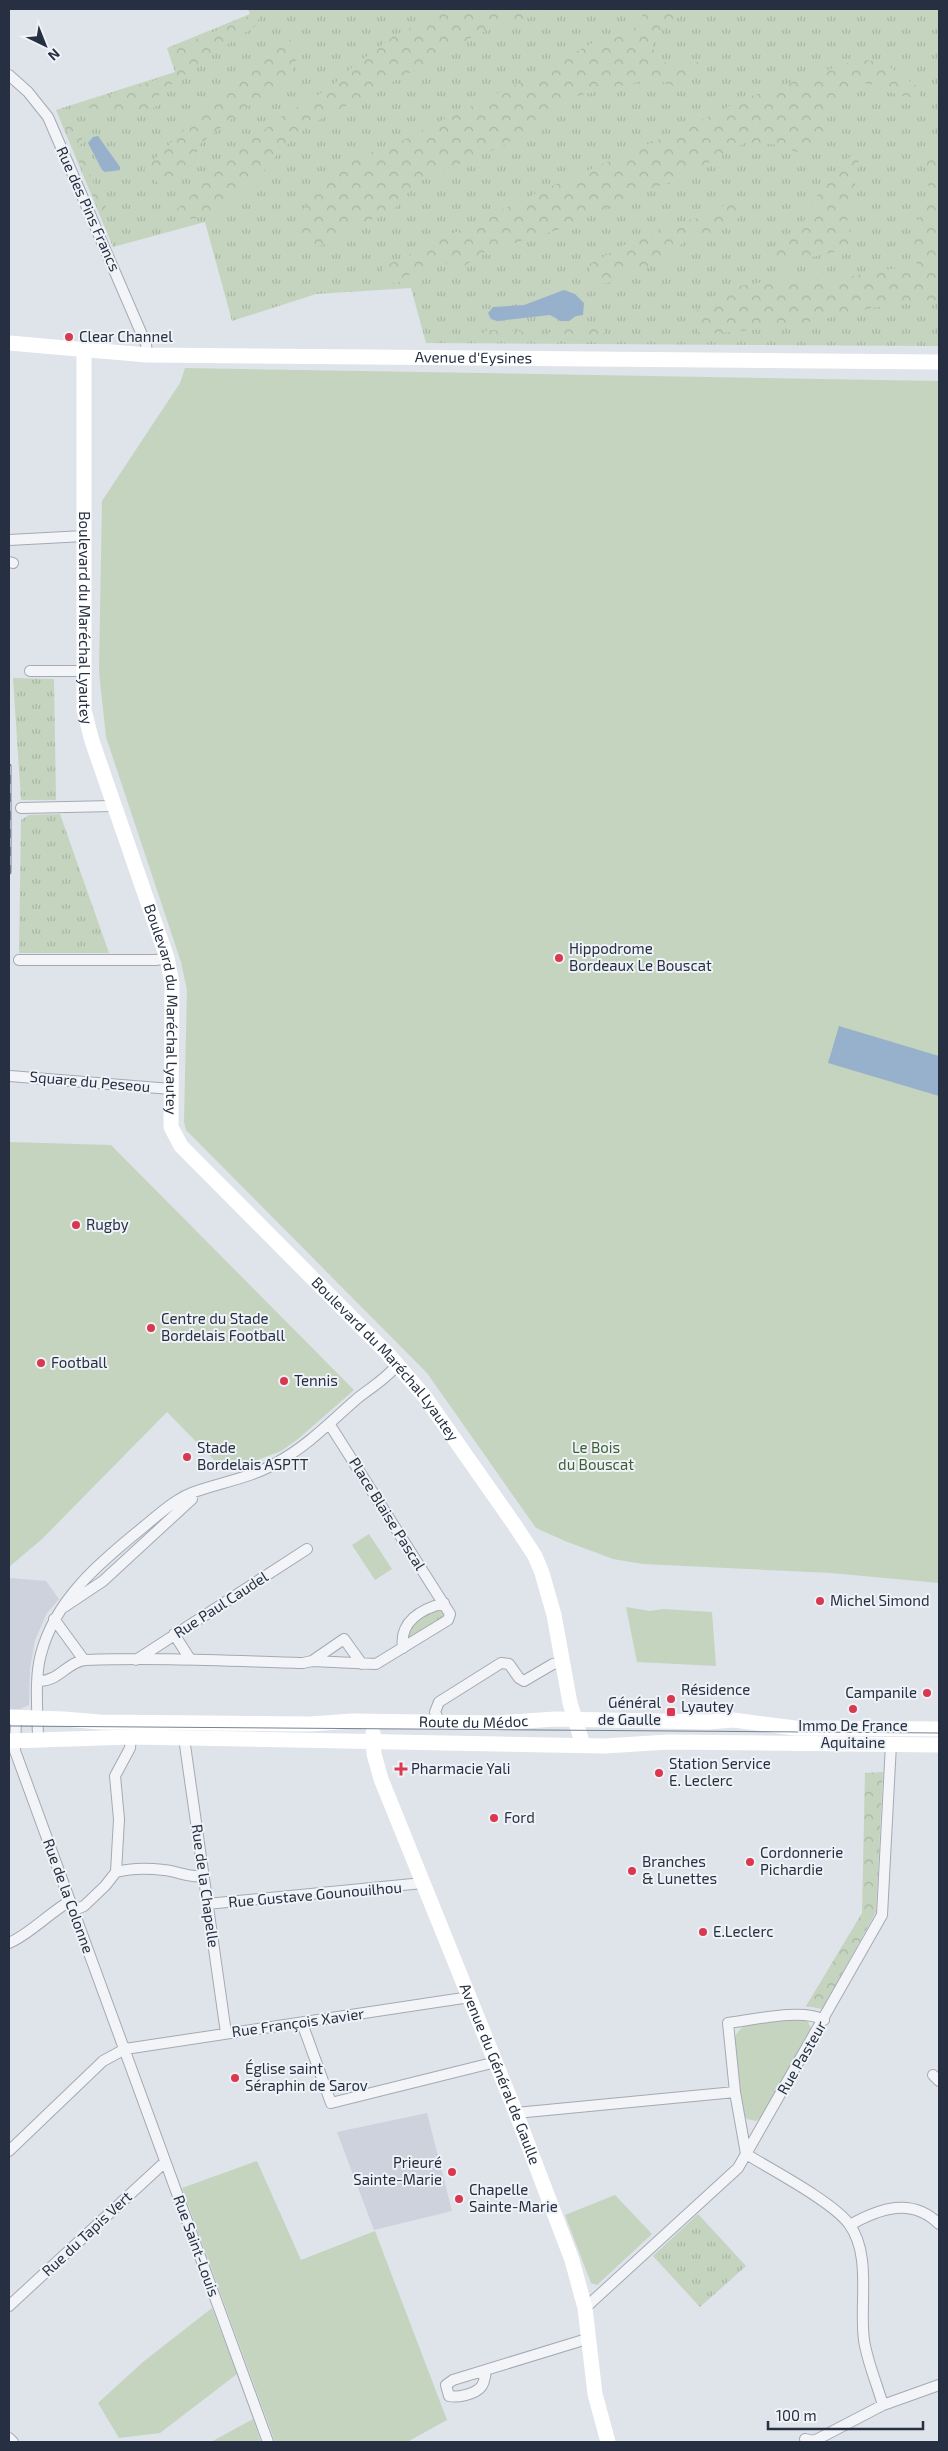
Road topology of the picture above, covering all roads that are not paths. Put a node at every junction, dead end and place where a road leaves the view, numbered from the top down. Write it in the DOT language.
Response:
graph roads {
  1 [pos="9,75"];
  2 [pos="9,342"];
  3 [pos="84,350"];
  4 [pos="147,355"];
  5 [pos="939,362"];
  6 [pos="84,536"];
  7 [pos="9,540"];
  8 [pos="30,671"];
  9 [pos="84,671"];
  10 [pos="112,806"];
  11 [pos="22,808"];
  12 [pos="167,958"];
  13 [pos="18,960"];
  14 [pos="10,1076"];
  15 [pos="171,1089"];
  16 [pos="397,1365"];
  17 [pos="330,1425"];
  18 [pos="207,1489"];
  19 [pos="141,1528"];
  20 [pos="150,1537"];
  21 [pos="307,1549"];
  22 [pos="81,1582"];
  23 [pos="91,1590"];
  24 [pos="444,1603"];
  25 [pos="63,1607"];
  26 [pos="54,1619"];
  27 [pos="174,1634"];
  28 [pos="403,1648"];
  29 [pos="190,1659"];
  30 [pos="84,1660"];
  31 [pos="135,1661"];
  32 [pos="312,1661"];
  33 [pos="562,1662"];
  34 [pos="362,1664"];
  35 [pos="39,1681"];
  36 [pos="12,1717"];
  37 [pos="38,1718"];
  38 [pos="574,1720"];
  39 [pos="374,1722"];
  40 [pos="440,1723"];
  41 [pos="939,1729"];
  42 [pos="131,1738"];
  43 [pos="184,1738"];
  44 [pos="12,1741"];
  45 [pos="38,1741"];
  46 [pos="373,1743"];
  47 [pos="891,1744"];
  48 [pos="583,1745"];
  49 [pos="939,1745"];
  50 [pos="116,1872"];
  51 [pos="203,1876"];
  52 [pos="423,1883"];
  53 [pos="207,1904"];
  54 [pos="72,1905"];
  55 [pos="9,1943"];
  56 [pos="470,1997"];
  57 [pos="824,2020"];
  58 [pos="302,2023"];
  59 [pos="226,2034"];
  60 [pos="126,2049"];
  61 [pos="496,2062"];
  62 [pos="735,2092"];
  63 [pos="516,2113"];
  64 [pos="9,2151"];
  65 [pos="746,2154"];
  66 [pos="165,2162"];
  67 [pos="850,2224"];
  68 [pos="939,2224"];
  69 [pos="9,2306"];
  70 [pos="585,2308"];
  71 [pos="590,2338"];
  72 [pos="486,2370"];
  73 [pos="939,2385"];
  74 [pos="884,2405"];
  75 [pos="9,2438"];
  76 [pos="805,2439"];
  77 [pos="13,2442"];
  78 [pos="268,2442"];
  79 [pos="608,2442"];
  1 -- 4 [label="street, Rue des Pins Francs"];
  2 -- 3 [label="main road, Avenue d'Eysines"];
  3 -- 4 [label="main road, Avenue d'Eysines"];
  3 -- 6 [label="main road, Boulevard du Maréchal Lyautey"];
  4 -- 5 [label="main road, Avenue d'Eysines"];
  6 -- 7 [label="street"];
  6 -- 9 [label="main road, Boulevard du Maréchal Lyautey"];
  8 -- 9 [label="street"];
  9 -- 10 [label="main road, Boulevard du Maréchal Lyautey"];
  10 -- 11 [label="street"];
  10 -- 12 [label="main road, Boulevard du Maréchal Lyautey"];
  12 -- 13 [label="street"];
  12 -- 15 [label="main road, Boulevard du Maréchal Lyautey"];
  14 -- 15 [label="street, Square du Peseou"];
  15 -- 16 [label="main road, Boulevard du Maréchal Lyautey"];
  16 -- 17 [label="street"];
  16 -- 33 [label="main road, Boulevard du Maréchal Lyautey"];
  17 -- 18 [label="street"];
  17 -- 24 [label="street, Place Blaise Pascal"];
  18 -- 19 [label="street"];
  18 -- 20 [label="street"];
  19 -- 20 [label="street"];
  19 -- 22 [label="street"];
  20 -- 23 [label="street"];
  21 -- 27 [label="street, Rue Paul Caudel"];
  22 -- 23 [label="street"];
  22 -- 25 [label="street"];
  23 -- 25 [label="street"];
  24 -- 28 [label="street"];
  24 -- 28 [label="street"];
  25 -- 26 [label="street"];
  26 -- 30 [label="street"];
  26 -- 35 [label="street"];
  27 -- 29 [label="street"];
  27 -- 31 [label="street, Rue Paul Caudel"];
  28 -- 34 [label="street"];
  29 -- 31 [label="street"];
  29 -- 32 [label="street"];
  30 -- 31 [label="street"];
  30 -- 35 [label="street"];
  32 -- 34 [label="street"];
  32 -- 34 [label="street"];
  33 -- 38 [label="main road, Boulevard du Maréchal Lyautey"];
  33 -- 40 [label="street"];
  35 -- 37 [label="street"];
  36 -- 37 [label="main road, Route du Médoc"];
  36 -- 44 [label="street, Rue de la Colonne"];
  37 -- 39 [label="main road, Route du Médoc"];
  37 -- 45 [label="street"];
  38 -- 40 [label="main road, Route du Médoc"];
  38 -- 41 [label="main road, Route du Médoc"];
  38 -- 48 [label="main road, Boulevard du Maréchal Lyautey"];
  39 -- 40 [label="main road, Route du Médoc"];
  39 -- 46 [label="main road, Avenue du Général de Gaulle"];
  42 -- 43 [label="main road, Route du Médoc"];
  42 -- 45 [label="main road, Route du Médoc"];
  42 -- 50 [label="street"];
  43 -- 46 [label="main road, Route du Médoc"];
  43 -- 51 [label="street, Rue de la Chapelle"];
  44 -- 45 [label="main road, Route du Médoc"];
  44 -- 54 [label="street, Rue de la Colonne"];
  46 -- 48 [label="main road, Route du Médoc"];
  46 -- 52 [label="main road, Avenue du Général de Gaulle"];
  47 -- 48 [label="main road, Route du Médoc"];
  47 -- 49 [label="main road, Route du Médoc"];
  47 -- 57 [label="street, Rue Pasteur"];
  50 -- 51 [label="street"];
  50 -- 54 [label="street"];
  51 -- 53 [label="street, Rue de la Chapelle"];
  52 -- 53 [label="street, Rue Gustave Gounouilhou"];
  52 -- 56 [label="main road, Avenue du Général de Gaulle"];
  53 -- 59 [label="street, Rue de la Chapelle"];
  54 -- 55 [label="street"];
  54 -- 60 [label="street, Rue de la Colonne"];
  56 -- 58 [label="street, Rue François Xavier"];
  56 -- 61 [label="main road, Avenue du Général de Gaulle"];
  57 -- 62 [label="street"];
  57 -- 65 [label="street, Rue Pasteur"];
  58 -- 59 [label="street, Rue François Xavier"];
  58 -- 61 [label="street"];
  59 -- 60 [label="street, Rue François Xavier"];
  60 -- 64 [label="street"];
  60 -- 66 [label="street, Rue Saint-Louis"];
  61 -- 63 [label="main road, Avenue du Général de Gaulle"];
  62 -- 63 [label="street"];
  62 -- 65 [label="street"];
  63 -- 70 [label="main road, Avenue du Général de Gaulle"];
  65 -- 67 [label="street"];
  65 -- 70 [label="street, Rue Pasteur"];
  66 -- 69 [label="street, Rue du Tapis Vert"];
  66 -- 78 [label="street, Rue Saint-Louis"];
  67 -- 68 [label="street"];
  67 -- 74 [label="street"];
  70 -- 71 [label="main road, Avenue du Général de Gaulle"];
  71 -- 72 [label="street"];
  71 -- 79 [label="main road, Avenue du Général de Gaulle"];
  73 -- 74 [label="street"];
  74 -- 76 [label="street"];
  75 -- 77 [label="street"];
}
